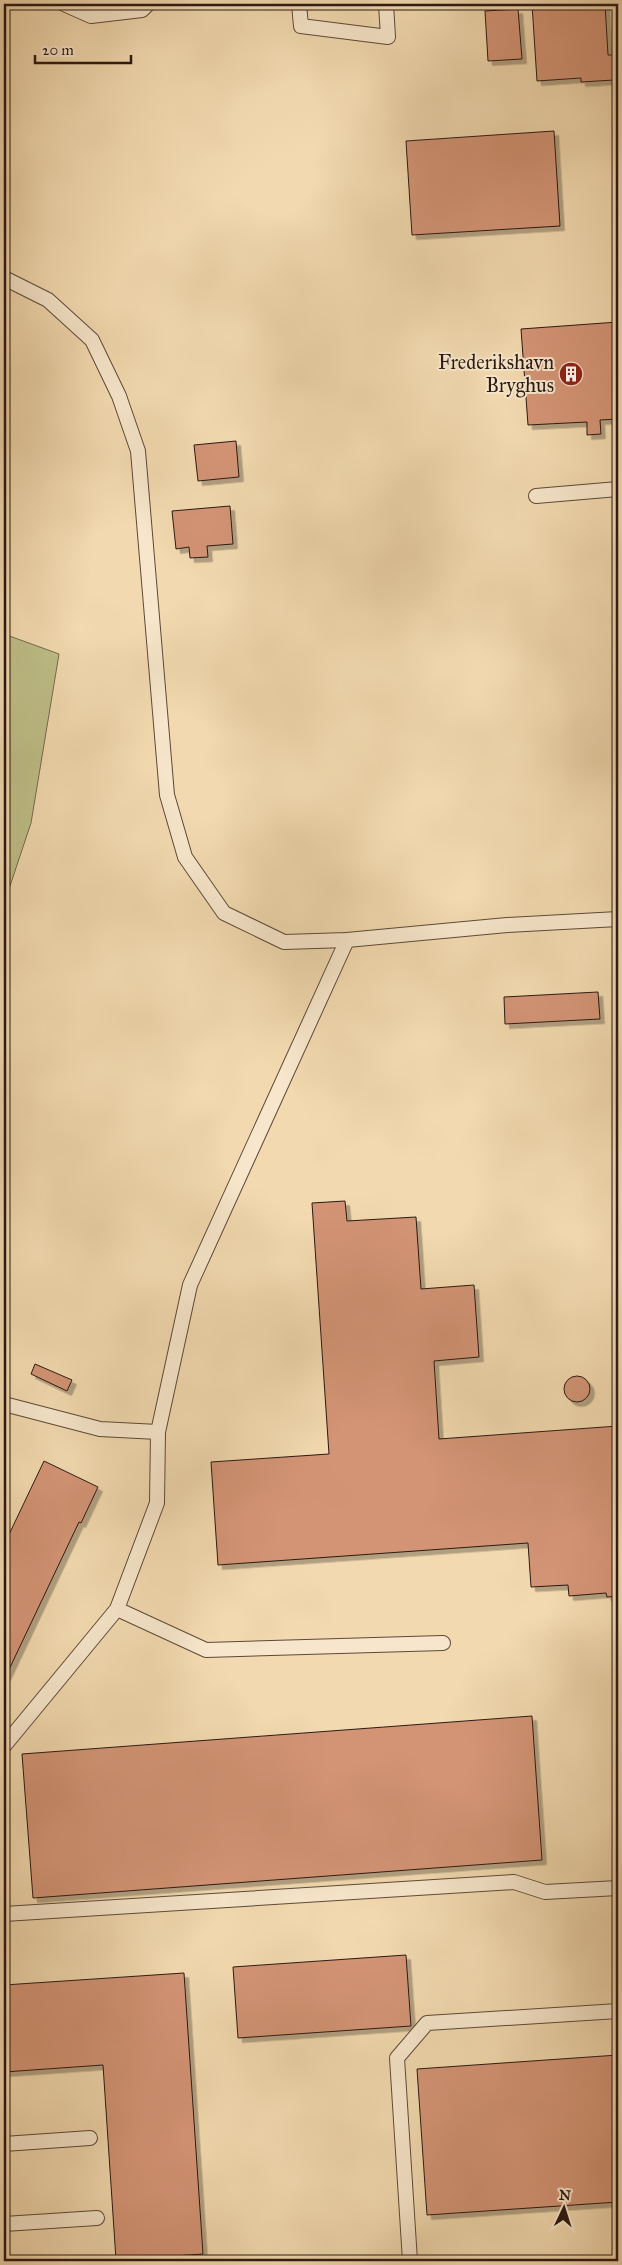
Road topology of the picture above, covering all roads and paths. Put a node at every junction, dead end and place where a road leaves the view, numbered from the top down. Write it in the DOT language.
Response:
graph roads {
  1 [pos="64,4"];
  2 [pos="148,4"];
  3 [pos="299,4"];
  4 [pos="386,4"];
  5 [pos="4,278"];
  6 [pos="618,489"];
  7 [pos="536,496"];
  8 [pos="618,919"];
  9 [pos="347,940"];
  10 [pos="4,1404"];
  11 [pos="158,1432"];
  12 [pos="117,1609"];
  13 [pos="443,1643"];
  14 [pos="4,1746"];
  15 [pos="618,1888"];
  16 [pos="4,1914"];
  17 [pos="618,2011"];
  18 [pos="90,2138"];
  19 [pos="4,2144"];
  20 [pos="98,2218"];
  21 [pos="4,2224"];
  22 [pos="410,2261"];
  1 -- 2 [label="lane"];
  3 -- 4 [label="lane"];
  5 -- 9 [label="lane"];
  6 -- 7 [label="lane"];
  8 -- 9 [label="lane"];
  9 -- 11 [label="lane"];
  10 -- 11 [label="lane"];
  11 -- 12 [label="lane"];
  12 -- 13 [label="lane"];
  12 -- 14 [label="lane"];
  15 -- 16 [label="lane"];
  17 -- 22 [label="lane"];
  18 -- 19 [label="lane"];
  20 -- 21 [label="lane"];
}
